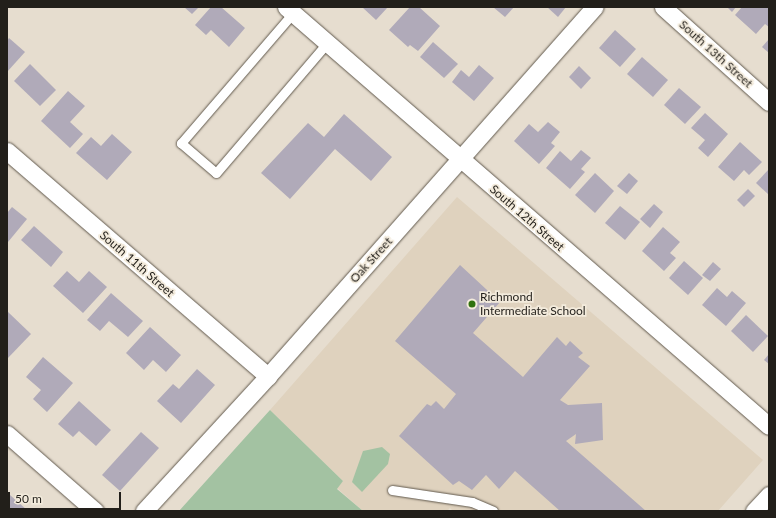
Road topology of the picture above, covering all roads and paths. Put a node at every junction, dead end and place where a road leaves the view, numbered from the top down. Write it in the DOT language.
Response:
graph roads {
  1 [pos="595,7"];
  2 [pos="663,7"];
  3 [pos="290,10"];
  4 [pos="327,43"];
  5 [pos="769,102"];
  6 [pos="7,151"];
  7 [pos="460,160"];
  8 [pos="268,376"];
  9 [pos="769,426"];
  10 [pos="7,434"];
  11 [pos="392,490"];
  12 [pos="769,495"];
  13 [pos="95,511"];
  14 [pos="144,511"];
  15 [pos="493,511"];
  16 [pos="754,511"];
  1 -- 7 [label="street, Oak Street"];
  2 -- 5 [label="street, South 13th Street"];
  3 -- 4 [label="street, South 12th Street"];
  3 -- 4 [label="lane"];
  4 -- 7 [label="street, South 12th Street"];
  6 -- 8 [label="street, South 11th Street"];
  7 -- 8 [label="street, Oak Street"];
  7 -- 9 [label="street, South 12th Street"];
  8 -- 14 [label="street, Oak Street"];
  10 -- 13 [label="street"];
  11 -- 15 [label="lane"];
  12 -- 16 [label="street"];
}
